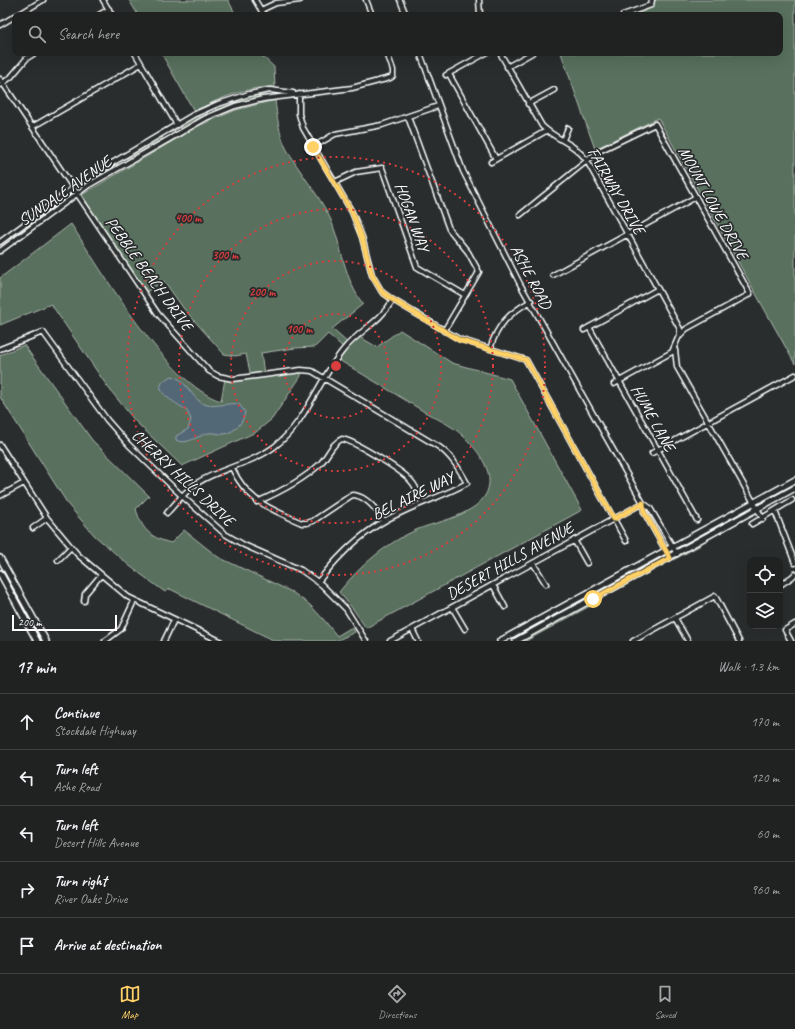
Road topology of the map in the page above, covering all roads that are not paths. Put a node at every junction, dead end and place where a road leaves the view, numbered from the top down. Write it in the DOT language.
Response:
graph roads {
  1 [pos="43,0"];
  2 [pos="103,0"];
  3 [pos="255,0"];
  4 [pos="300,0"];
  5 [pos="366,0"];
  6 [pos="400,0"];
  7 [pos="479,0"];
  8 [pos="652,0"];
  9 [pos="109,9"];
  10 [pos="261,10"];
  11 [pos="23,12"];
  12 [pos="104,12"];
  13 [pos="110,12"];
  14 [pos="371,12"];
  15 [pos="405,12"];
  16 [pos="480,12"];
  17 [pos="631,12"];
  18 [pos="12,18"];
  19 [pos="0,25"];
  20 [pos="30,56"];
  21 [pos="137,56"];
  22 [pos="388,56"];
  23 [pos="421,56"];
  24 [pos="481,56"];
  25 [pos="502,56"];
  26 [pos="527,56"];
  27 [pos="141,64"];
  28 [pos="507,67"];
  29 [pos="1,82"];
  30 [pos="554,90"];
  31 [pos="299,94"];
  32 [pos="528,104"];
  33 [pos="438,106"];
  34 [pos="211,107"];
  35 [pos="215,114"];
  36 [pos="408,117"];
  37 [pos="177,125"];
  38 [pos="32,127"];
  39 [pos="568,128"];
  40 [pos="546,131"];
  41 [pos="165,132"];
  42 [pos="169,138"];
  43 [pos="563,140"];
  44 [pos="313,147"];
  45 [pos="121,158"];
  46 [pos="496,159"];
  47 [pos="587,161"];
  48 [pos="491,162"];
  49 [pos="125,164"];
  50 [pos="336,182"];
  51 [pos="73,187"];
  52 [pos="77,193"];
  53 [pos="696,197"];
  54 [pos="520,215"];
  55 [pos="628,235"];
  56 [pos="0,242"];
  57 [pos="0,252"];
  58 [pos="553,275"];
  59 [pos="658,289"];
  60 [pos="465,295"];
  61 [pos="393,300"];
  62 [pos="530,301"];
  63 [pos="589,327"];
  64 [pos="584,330"];
  65 [pos="444,331"];
  66 [pos="679,336"];
  67 [pos="675,347"];
  68 [pos="0,349"];
  69 [pos="490,350"];
  70 [pos="795,374"];
  71 [pos="325,378"];
  72 [pos="619,381"];
  73 [pos="614,384"];
  74 [pos="708,422"];
  75 [pos="0,445"];
  76 [pos="658,450"];
  77 [pos="652,453"];
  78 [pos="232,468"];
  79 [pos="795,480"];
  80 [pos="24,483"];
  81 [pos="467,483"];
  82 [pos="795,488"];
  83 [pos="0,496"];
  84 [pos="182,496"];
  85 [pos="792,500"];
  86 [pos="257,502"];
  87 [pos="422,503"];
  88 [pos="643,503"];
  89 [pos="755,506"];
  90 [pos="775,511"];
  91 [pos="167,513"];
  92 [pos="47,518"];
  93 [pos="614,519"];
  94 [pos="762,519"];
  95 [pos="697,520"];
  96 [pos="384,521"];
  97 [pos="752,524"];
  98 [pos="33,528"];
  99 [pos="574,540"];
  100 [pos="626,541"];
  101 [pos="71,547"];
  102 [pos="673,547"];
  103 [pos="665,551"];
  104 [pos="677,554"];
  105 [pos="0,558"];
  106 [pos="670,558"];
  107 [pos="58,560"];
  108 [pos="533,563"];
  109 [pos="587,563"];
  110 [pos="795,563"];
  111 [pos="0,574"];
  112 [pos="795,574"];
  113 [pos="101,575"];
  114 [pos="318,582"];
  115 [pos="783,582"];
  116 [pos="546,584"];
  117 [pos="493,585"];
  118 [pos="84,601"];
  119 [pos="134,601"];
  120 [pos="452,607"];
  121 [pos="505,607"];
  122 [pos="676,618"];
  123 [pos="174,620"];
  124 [pos="795,624"];
  125 [pos="412,629"];
  126 [pos="465,629"];
  127 [pos="635,640"];
  128 [pos="38,641"];
  129 [pos="46,641"];
  130 [pos="105,641"];
  131 [pos="164,641"];
  132 [pos="220,641"];
  133 [pos="366,641"];
  134 [pos="390,641"];
  135 [pos="418,641"];
  136 [pos="500,641"];
  137 [pos="516,641"];
  138 [pos="688,641"];
  139 [pos="739,641"];
  140 [pos="791,641"];
  1 -- 11 [label="street"];
  2 -- 9 [label="street"];
  3 -- 10 [label="street"];
  4 -- 10 [label="street"];
  5 -- 14 [label="street"];
  6 -- 15 [label="street"];
  7 -- 16 [label="street"];
  8 -- 17 [label="street"];
  9 -- 12 [label="street"];
  9 -- 13 [label="street"];
  18 -- 19 [label="street"];
  20 -- 29 [label="street"];
  21 -- 27 [label="street"];
  22 -- 31 [label="street, SUNDALE AVENUE"];
  23 -- 33 [label="street, ASHE ROAD"];
  24 -- 46 [label="street"];
  25 -- 28 [label="street, FAIRWAY DRIVE"];
  26 -- 28 [label="street"];
  27 -- 37 [label="street"];
  27 -- 38 [label="street"];
  28 -- 32 [label="street, FAIRWAY DRIVE"];
  29 -- 38 [label="street, PEBBLE BEACH DRIVE"];
  30 -- 32 [label="street"];
  31 -- 34 [label="street, SUNDALE AVENUE"];
  31 -- 35 [label="street, SUNDALE AVENUE"];
  31 -- 44 [label="street"];
  32 -- 40 [label="street, FAIRWAY DRIVE"];
  33 -- 36 [label="street"];
  33 -- 62 [label="street, ASHE ROAD"];
  34 -- 35 [label="street"];
  34 -- 37 [label="street, SUNDALE AVENUE"];
  35 -- 42 [label="street, SUNDALE AVENUE"];
  36 -- 44 [label="street"];
  36 -- 60 [label="street"];
  37 -- 41 [label="street, SUNDALE AVENUE"];
  38 -- 51 [label="street, PEBBLE BEACH DRIVE"];
  39 -- 43 [label="street"];
  40 -- 43 [label="street, FAIRWAY DRIVE"];
  40 -- 46 [label="street"];
  41 -- 42 [label="street"];
  41 -- 45 [label="street, SUNDALE AVENUE"];
  42 -- 49 [label="street, SUNDALE AVENUE"];
  43 -- 47 [label="street, FAIRWAY DRIVE"];
  44 -- 50 [label="street"];
  45 -- 49 [label="street, SUNDALE AVENUE"];
  45 -- 51 [label="street, SUNDALE AVENUE"];
  46 -- 48 [label="street"];
  47 -- 53 [label="street, MOUNT LOWE DRIVE"];
  47 -- 54 [label="street"];
  47 -- 55 [label="street, FAIRWAY DRIVE"];
  49 -- 52 [label="street, SUNDALE AVENUE"];
  50 -- 60 [label="street, HOGAN WAY"];
  50 -- 61 [label="street"];
  51 -- 52 [label="street, PEBBLE BEACH DRIVE"];
  51 -- 56 [label="street, SUNDALE AVENUE"];
  52 -- 57 [label="street, SUNDALE AVENUE"];
  52 -- 71 [label="street, PEBBLE BEACH DRIVE"];
  53 -- 55 [label="street"];
  53 -- 66 [label="street, MOUNT LOWE DRIVE"];
  55 -- 58 [label="street"];
  55 -- 59 [label="street, FAIRWAY DRIVE"];
  59 -- 63 [label="street"];
  59 -- 66 [label="street, FAIRWAY DRIVE"];
  60 -- 65 [label="street"];
  61 -- 65 [label="street"];
  61 -- 71 [label="street"];
  62 -- 69 [label="street"];
  62 -- 88 [label="street, ASHE ROAD"];
  63 -- 64 [label="street"];
  63 -- 72 [label="street, HUME LANE"];
  65 -- 69 [label="street"];
  66 -- 67 [label="street"];
  67 -- 72 [label="street"];
  67 -- 74 [label="street"];
  68 -- 84 [label="street, CHERRY HILLS DRIVE"];
  69 -- 93 [label="street"];
  70 -- 74 [label="street"];
  71 -- 78 [label="street"];
  71 -- 81 [label="street, PEBBLE BEACH DRIVE"];
  72 -- 73 [label="street"];
  72 -- 76 [label="street, HUME LANE"];
  74 -- 76 [label="street"];
  74 -- 89 [label="street"];
  75 -- 80 [label="street"];
  76 -- 77 [label="street"];
  76 -- 95 [label="street, HUME LANE"];
  78 -- 84 [label="street"];
  78 -- 86 [label="street"];
  79 -- 89 [label="main road"];
  80 -- 83 [label="street"];
  80 -- 92 [label="street"];
  81 -- 87 [label="street, BEL AIRE WAY"];
  82 -- 89 [label="main road"];
  84 -- 91 [label="street"];
  84 -- 114 [label="street, CHERRY HILLS DRIVE"];
  85 -- 90 [label="street"];
  86 -- 87 [label="street"];
  86 -- 96 [label="street"];
  87 -- 96 [label="street, BEL AIRE WAY"];
  88 -- 93 [label="street, DESERT HILLS AVENUE"];
  88 -- 102 [label="street, ASHE ROAD"];
  88 -- 103 [label="street, ASHE ROAD"];
  89 -- 94 [label="street"];
  89 -- 102 [label="main road"];
  89 -- 104 [label="main road"];
  90 -- 94 [label="street"];
  90 -- 110 [label="street"];
  92 -- 98 [label="street"];
  92 -- 101 [label="street"];
  93 -- 99 [label="street, DESERT HILLS AVENUE"];
  93 -- 100 [label="street"];
  94 -- 97 [label="street"];
  96 -- 114 [label="street, BEL AIRE WAY"];
  99 -- 108 [label="street, DESERT HILLS AVENUE"];
  99 -- 109 [label="street"];
  101 -- 107 [label="street"];
  101 -- 113 [label="street"];
  102 -- 103 [label="main road"];
  102 -- 104 [label="street, ASHE ROAD"];
  103 -- 106 [label="street, ASHE ROAD"];
  103 -- 136 [label="main road"];
  104 -- 106 [label="main road"];
  105 -- 129 [label="main road"];
  106 -- 137 [label="main road"];
  108 -- 116 [label="street"];
  108 -- 117 [label="street, DESERT HILLS AVENUE"];
  111 -- 128 [label="main road"];
  112 -- 115 [label="street"];
  113 -- 118 [label="street"];
  113 -- 119 [label="street"];
  114 -- 133 [label="street, CHERRY HILLS DRIVE"];
  117 -- 120 [label="street, DESERT HILLS AVENUE"];
  117 -- 121 [label="street"];
  119 -- 123 [label="street"];
  119 -- 130 [label="street"];
  120 -- 125 [label="street, DESERT HILLS AVENUE"];
  120 -- 126 [label="street"];
  122 -- 127 [label="street"];
  122 -- 138 [label="street"];
  122 -- 139 [label="street"];
  123 -- 131 [label="street"];
  123 -- 132 [label="street"];
  124 -- 140 [label="street"];
  125 -- 134 [label="street, DESERT HILLS AVENUE"];
  125 -- 135 [label="street"];
}
